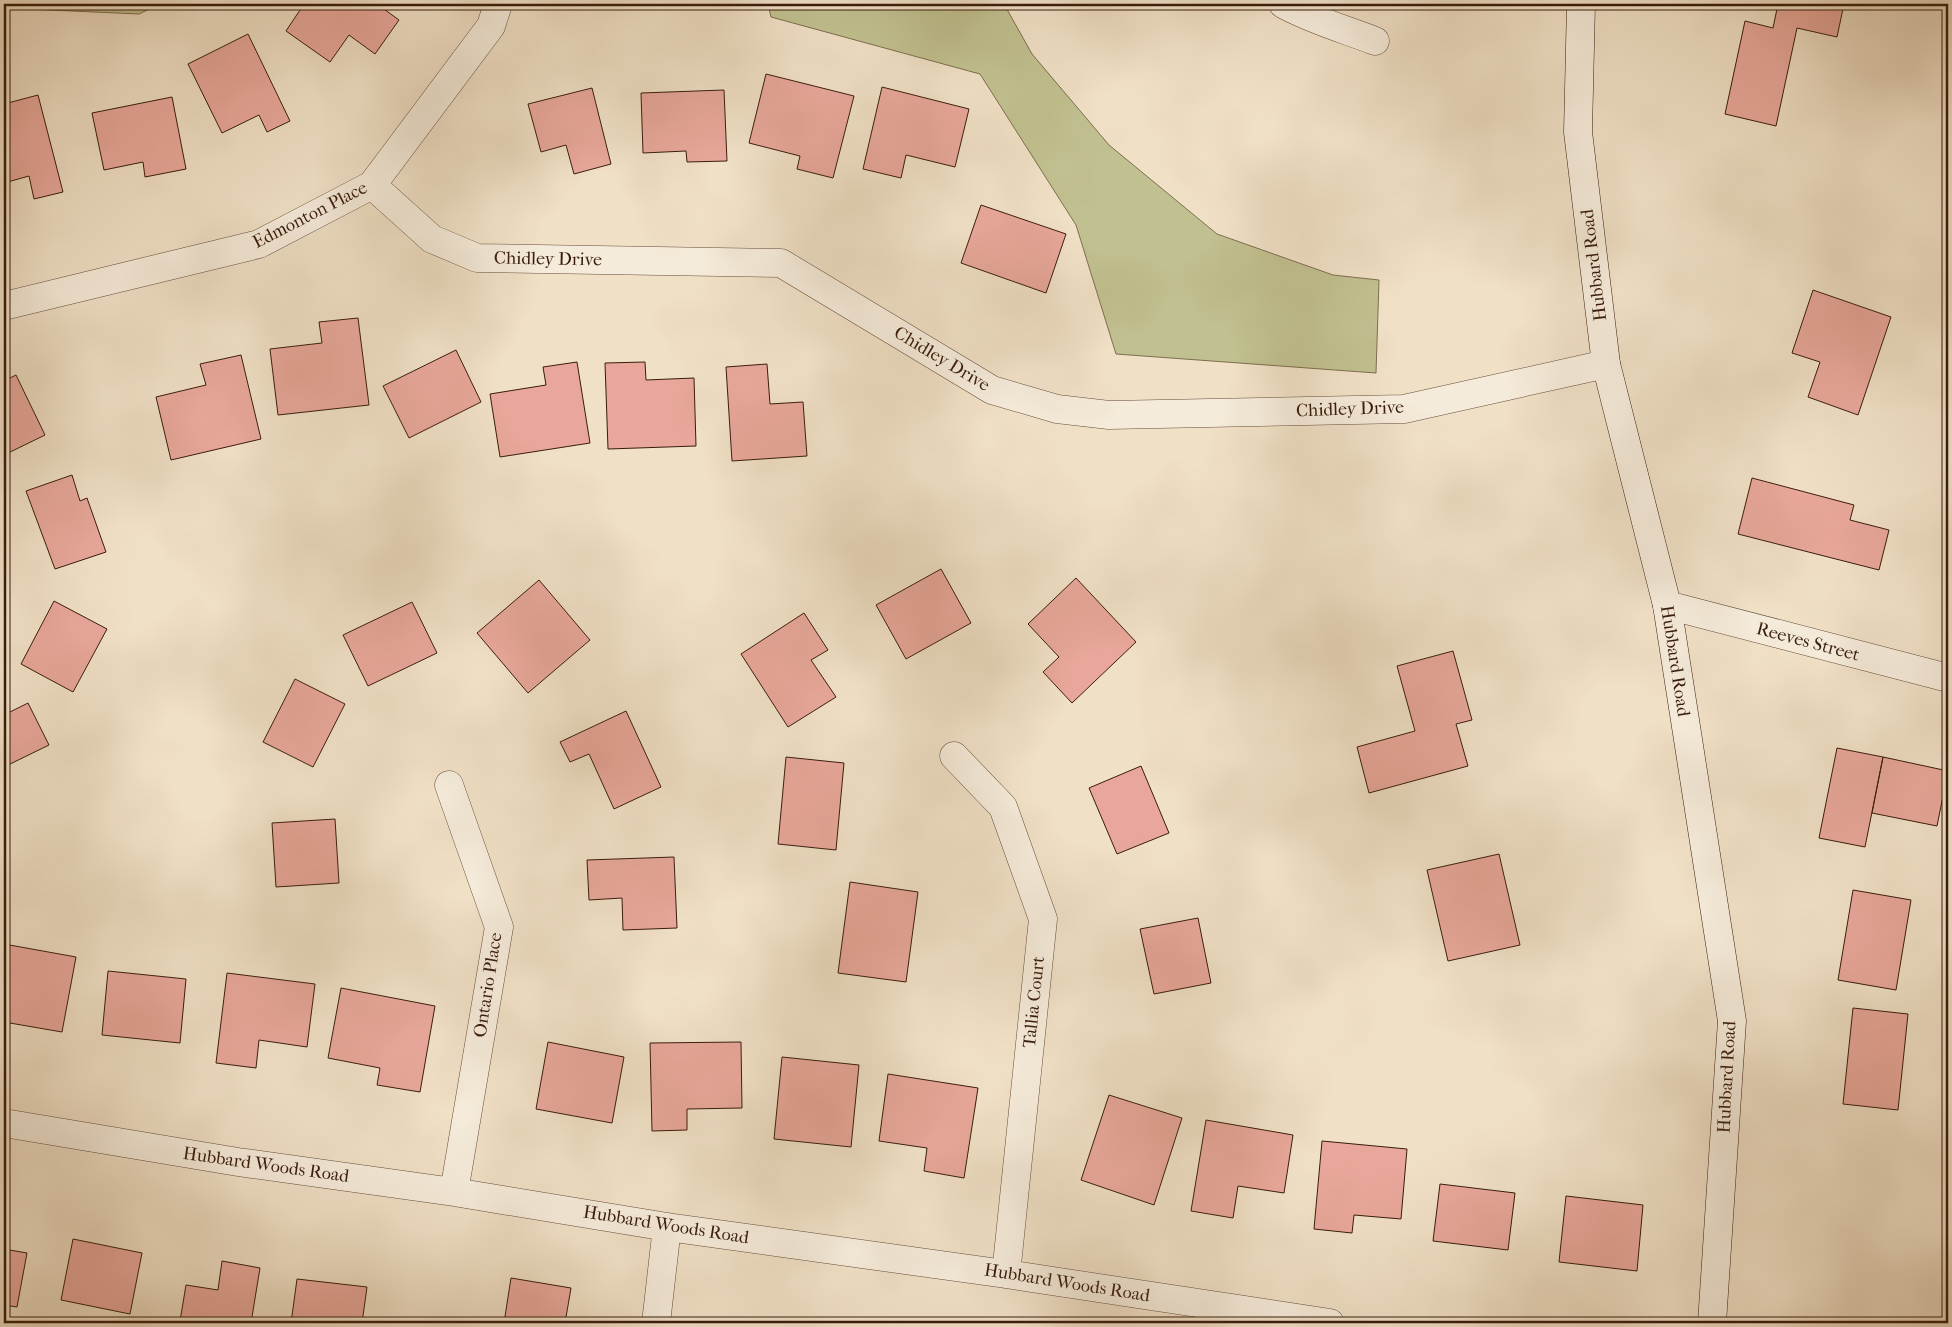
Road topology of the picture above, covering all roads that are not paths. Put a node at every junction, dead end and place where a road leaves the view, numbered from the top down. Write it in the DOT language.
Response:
graph roads {
  1 [pos="498,4"];
  2 [pos="1283,4"];
  3 [pos="1581,4"];
  4 [pos="1375,42"];
  5 [pos="372,185"];
  6 [pos="4,306"];
  7 [pos="1606,364"];
  8 [pos="1667,605"];
  9 [pos="1948,678"];
  10 [pos="954,756"];
  11 [pos="449,785"];
  12 [pos="4,1123"];
  13 [pos="454,1192"];
  14 [pos="667,1227"];
  15 [pos="1006,1274"];
  16 [pos="656,1323"];
  17 [pos="1330,1323"];
  18 [pos="1712,1323"];
  1 -- 5 [label="street, Edmonton Place"];
  2 -- 4 [label="street"];
  3 -- 7 [label="street, Hubbard Road"];
  5 -- 6 [label="street, Edmonton Place"];
  5 -- 7 [label="street, Chidley Drive"];
  7 -- 8 [label="street, Hubbard Road"];
  8 -- 9 [label="street, Reeves Street"];
  8 -- 18 [label="street, Hubbard Road"];
  10 -- 15 [label="street, Tallia Court"];
  11 -- 13 [label="street, Ontario Place"];
  12 -- 13 [label="street, Hubbard Woods Road"];
  13 -- 14 [label="street, Hubbard Woods Road"];
  14 -- 15 [label="street, Hubbard Woods Road"];
  14 -- 16 [label="street"];
  15 -- 17 [label="street, Hubbard Woods Road"];
}
